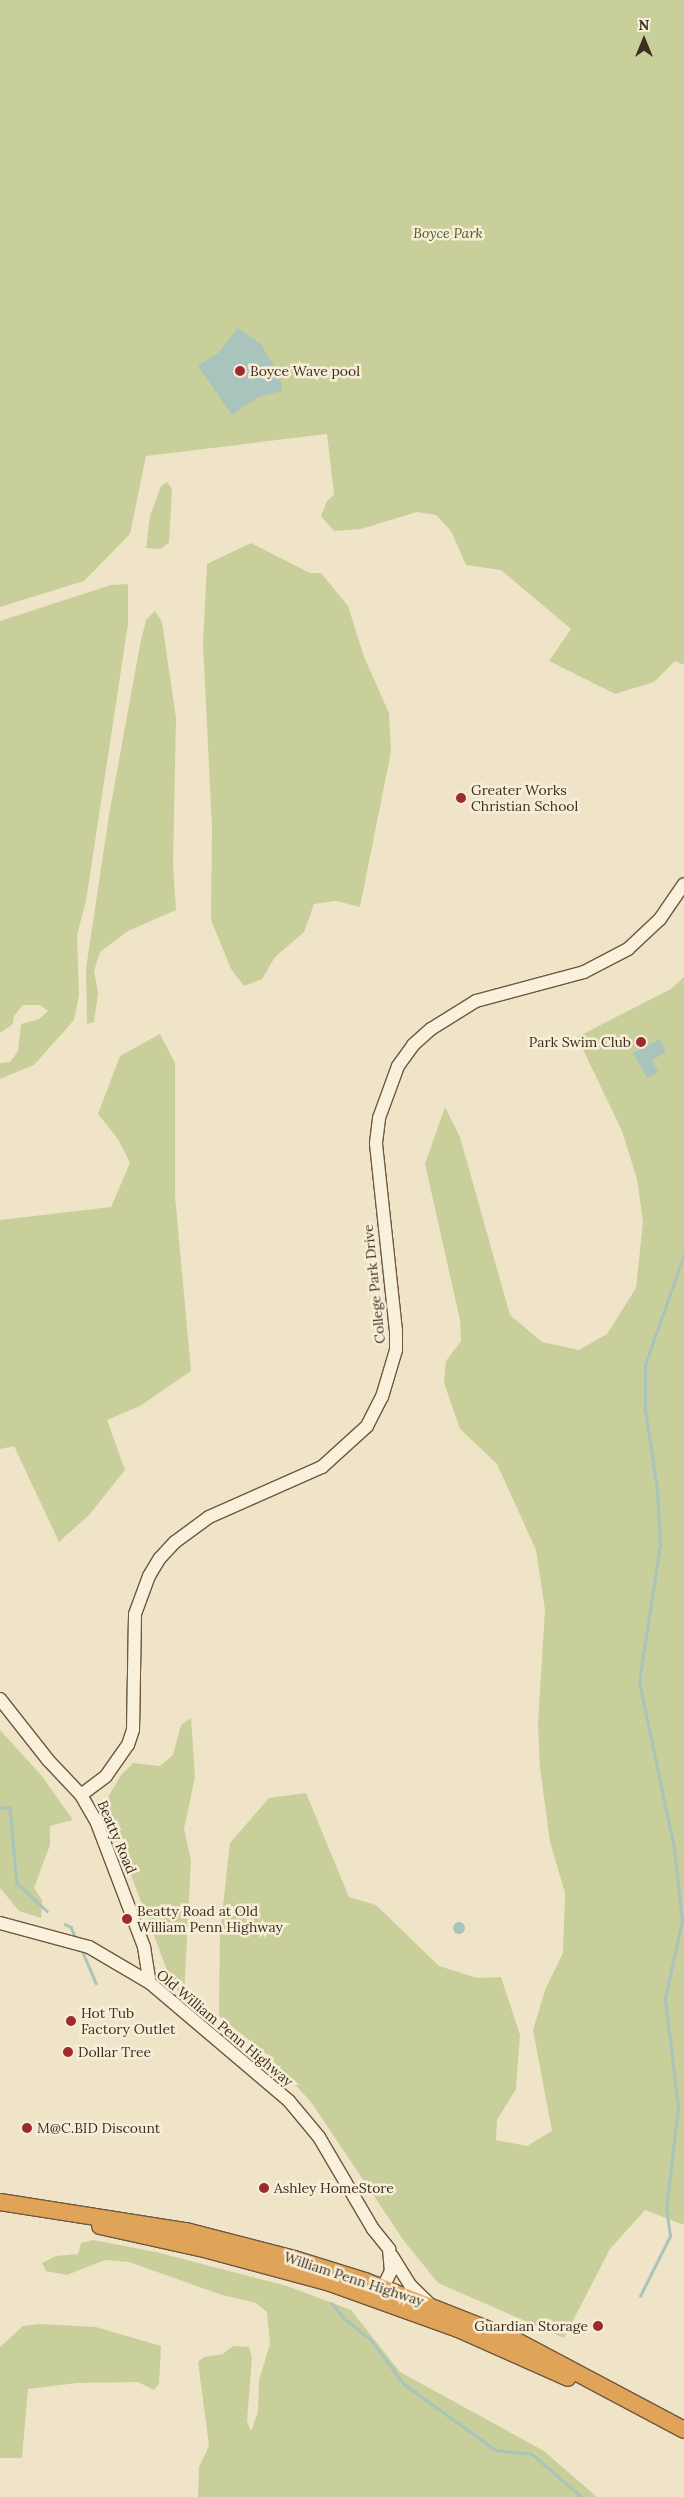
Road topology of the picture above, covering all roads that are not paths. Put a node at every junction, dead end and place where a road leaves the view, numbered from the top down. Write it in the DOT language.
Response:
graph roads {
  1 [pos="684,884"];
  2 [pos="0,1699"];
  3 [pos="81,1795"];
  4 [pos="0,1923"];
  5 [pos="150,1983"];
  6 [pos="0,2202"];
  7 [pos="0,2212"];
  8 [pos="373,2229"];
  9 [pos="391,2254"];
  10 [pos="380,2291"];
  11 [pos="430,2304"];
  12 [pos="684,2430"];
  13 [pos="684,2441"];
  1 -- 3 [label="street, College Park Drive"];
  2 -- 3 [label="street, Beatty Road"];
  3 -- 5 [label="street, Beatty Road"];
  4 -- 5 [label="street, Old William Penn Highway"];
  5 -- 8 [label="street, Old William Penn Highway"];
  6 -- 10 [label="highway, William Penn Highway"];
  7 -- 10 [label="highway, William Penn Highway"];
  8 -- 9 [label="street, Old William Penn Highway"];
  8 -- 10 [label="street, Old William Penn Highway"];
  9 -- 10 [label="street"];
  9 -- 11 [label="street, Old William Penn Highway"];
  10 -- 11 [label="highway, William Penn Highway"];
  10 -- 13 [label="highway, William Penn Highway"];
  11 -- 12 [label="highway, William Penn Highway"];
}
